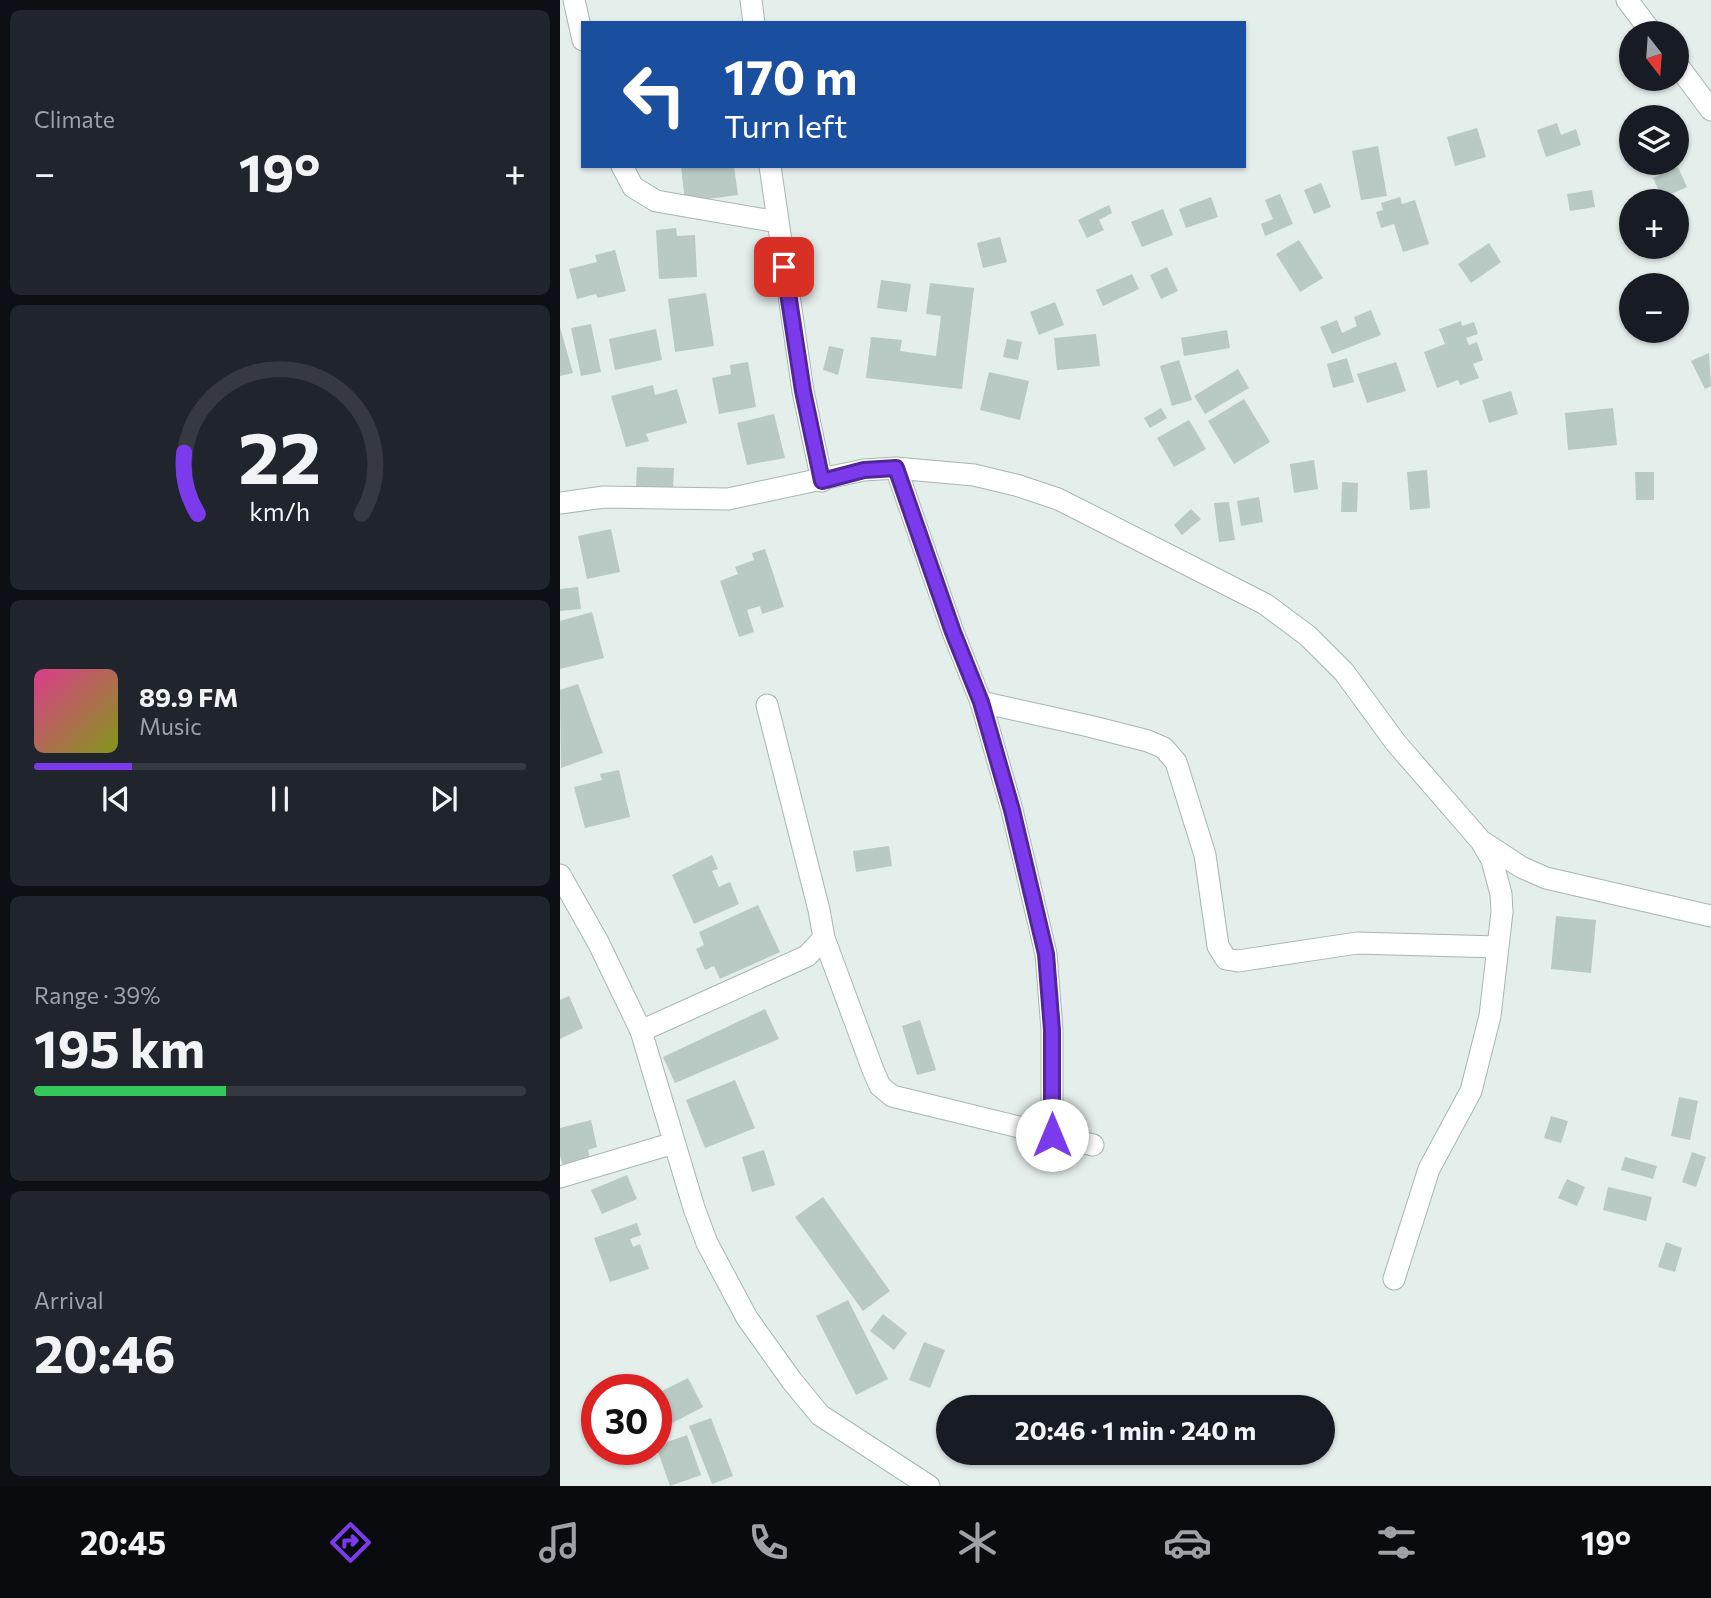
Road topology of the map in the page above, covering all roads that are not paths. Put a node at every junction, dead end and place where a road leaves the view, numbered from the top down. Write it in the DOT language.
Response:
graph roads {
  1 [pos="573,0"];
  2 [pos="751,0"];
  3 [pos="1627,0"];
  4 [pos="754,21"];
  5 [pos="1643,21"];
  6 [pos="581,32"];
  7 [pos="1689,80"];
  8 [pos="1711,110"];
  9 [pos="623,168"];
  10 [pos="770,168"];
  11 [pos="778,222"];
  12 [pos="896,468"];
  13 [pos="822,481"];
  14 [pos="560,503"];
  15 [pos="981,702"];
  16 [pos="767,705"];
  17 [pos="1481,841"];
  18 [pos="560,875"];
  19 [pos="1711,916"];
  20 [pos="824,938"];
  21 [pos="1497,947"];
  22 [pos="640,1031"];
  23 [pos="1052,1135"];
  24 [pos="674,1143"];
  25 [pos="1093,1145"];
  26 [pos="560,1177"];
  27 [pos="1394,1279"];
  28 [pos="929,1486"];
  1 -- 6 [label="street"];
  2 -- 4 [label="street"];
  3 -- 5 [label="street"];
  7 -- 8 [label="street"];
  9 -- 11 [label="street"];
  10 -- 11 [label="street"];
  11 -- 13 [label="street"];
  12 -- 13 [label="street"];
  12 -- 15 [label="street"];
  12 -- 17 [label="street"];
  13 -- 14 [label="street"];
  15 -- 21 [label="street"];
  15 -- 23 [label="street"];
  16 -- 20 [label="street"];
  17 -- 19 [label="street"];
  17 -- 21 [label="street"];
  18 -- 22 [label="street"];
  20 -- 22 [label="street"];
  20 -- 23 [label="street"];
  21 -- 27 [label="street"];
  22 -- 24 [label="street"];
  23 -- 25 [label="street"];
  24 -- 26 [label="street"];
  24 -- 28 [label="street"];
}
